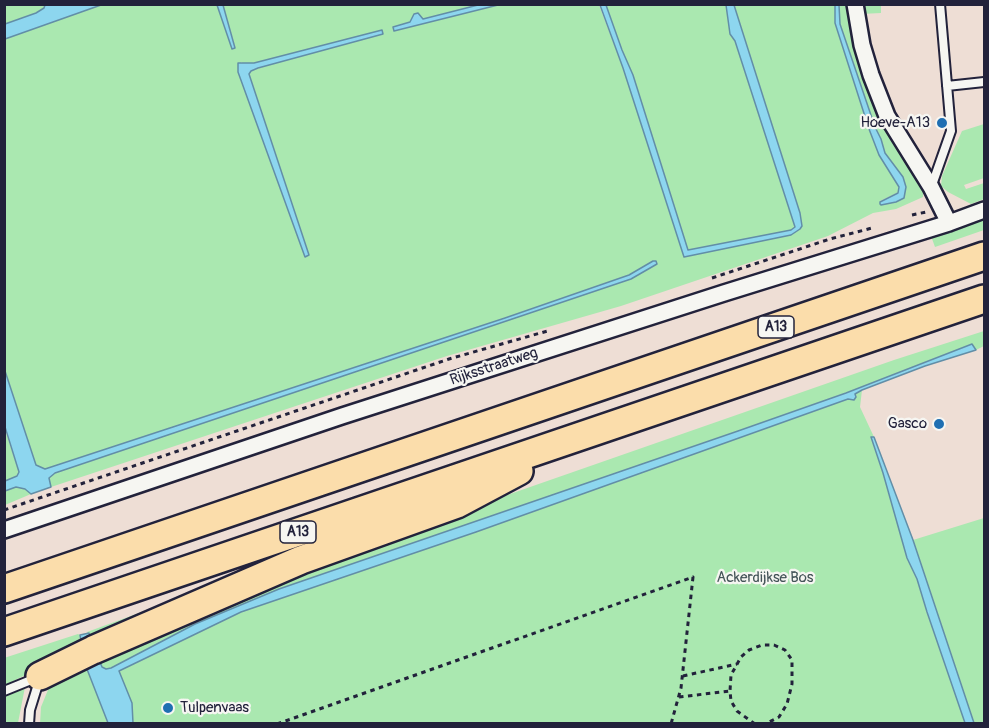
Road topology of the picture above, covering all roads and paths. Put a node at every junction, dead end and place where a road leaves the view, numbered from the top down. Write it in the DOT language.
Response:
graph roads {
  1 [pos="855,4"];
  2 [pos="940,4"];
  3 [pos="984,82"];
  4 [pos="947,86"];
  5 [pos="931,187"];
  6 [pos="984,210"];
  7 [pos="949,223"];
  8 [pos="984,256"];
  9 [pos="984,299"];
  10 [pos="592,432"];
  11 [pos="4,530"];
  12 [pos="4,589"];
  13 [pos="4,632"];
  14 [pos="737,664"];
  15 [pos="40,676"];
  16 [pos="683,676"];
  17 [pos="729,691"];
  18 [pos="4,692"];
  19 [pos="679,697"];
  20 [pos="29,723"];
  21 [pos="277,723"];
  22 [pos="671,723"];
  23 [pos="755,723"];
  24 [pos="765,723"];
  1 -- 5 [label="street"];
  2 -- 4 [label="lane"];
  3 -- 4 [label="lane"];
  4 -- 5 [label="lane"];
  5 -- 7 [label="street"];
  6 -- 7 [label="street, Rijksstraatweg"];
  7 -- 11 [label="street, Rijksstraatweg"];
  8 -- 12 [label="highway, A13"];
  9 -- 10 [label="highway, A13"];
  10 -- 13 [label="highway, A13"];
  10 -- 15 [label="highway, A13"];
  14 -- 16 [label="path"];
  14 -- 17 [label="path"];
  14 -- 24 [label="path"];
  15 -- 18 [label="lane, A13"];
  15 -- 20 [label="lane"];
  16 -- 19 [label="path"];
  16 -- 21 [label="path"];
  17 -- 19 [label="path"];
  17 -- 23 [label="path"];
  19 -- 22 [label="path"];
}
